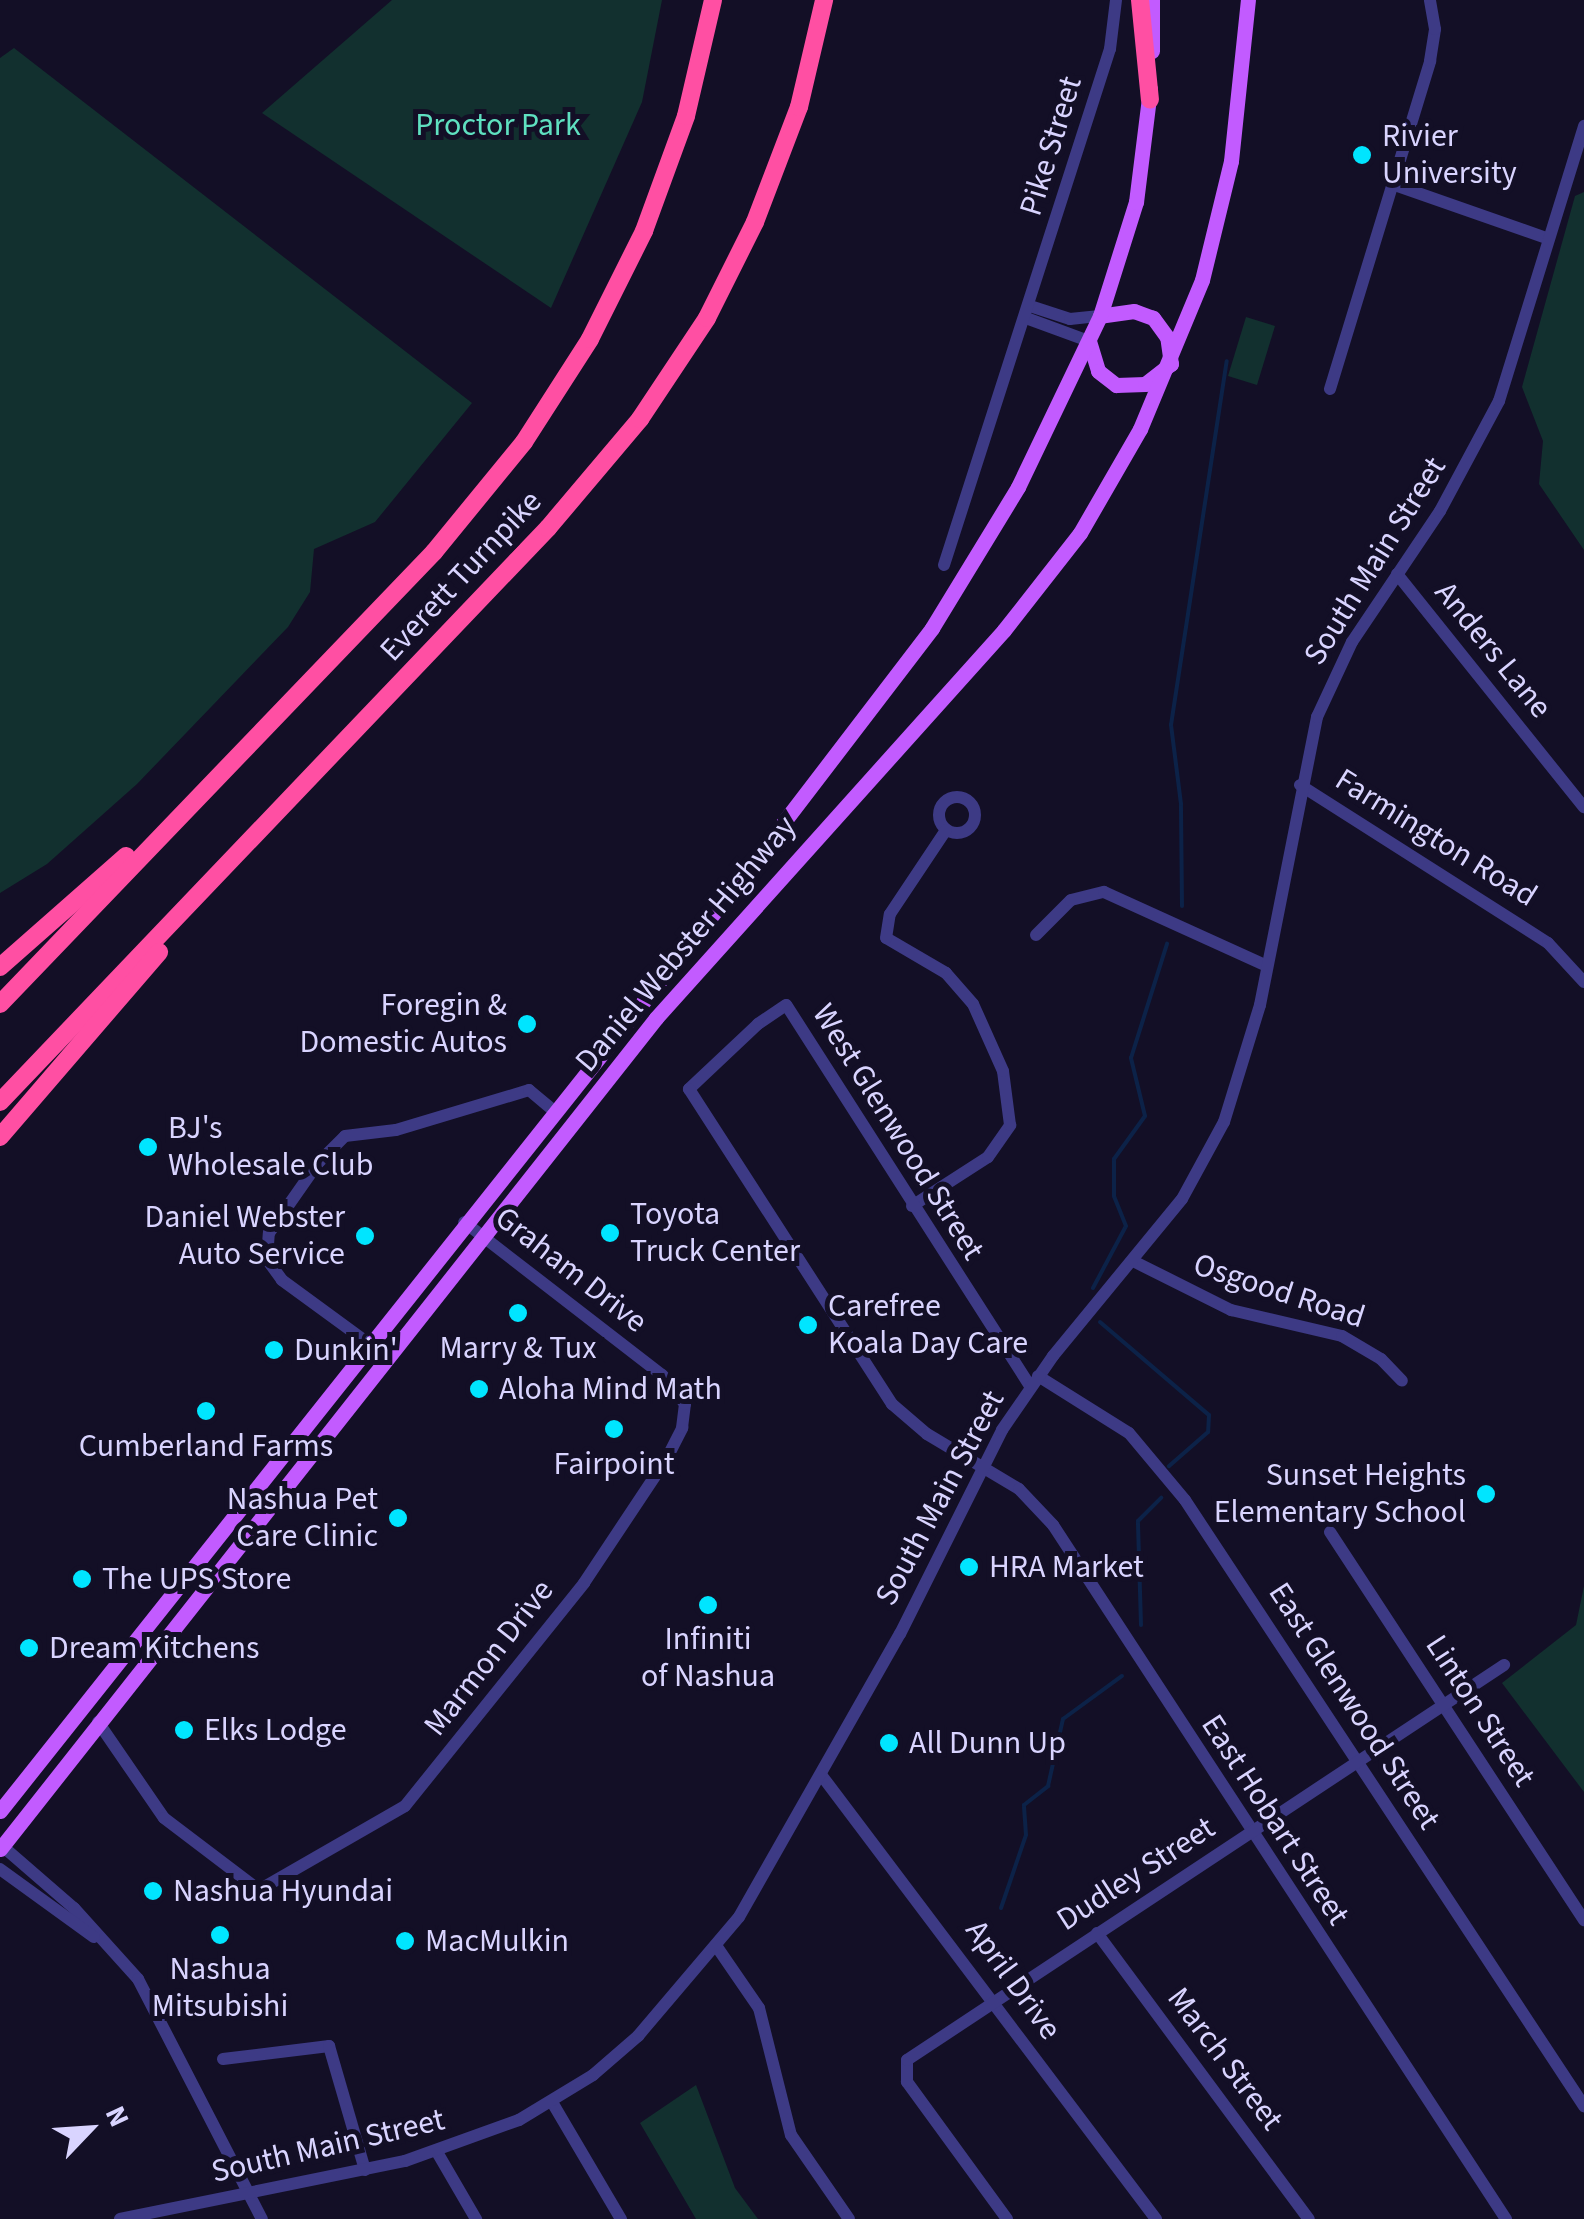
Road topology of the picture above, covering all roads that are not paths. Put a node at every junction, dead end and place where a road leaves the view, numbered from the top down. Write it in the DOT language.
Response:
graph roads {
  1 [pos="704,0"];
  2 [pos="713,0"];
  3 [pos="824,0"];
  4 [pos="1116,0"];
  5 [pos="1140,0"];
  6 [pos="1152,0"];
  7 [pos="1248,0"];
  8 [pos="1430,0"];
  9 [pos="691,97"];
  10 [pos="1150,100"];
  11 [pos="1584,126"];
  12 [pos="1578,170"];
  13 [pos="1392,184"];
  14 [pos="1549,238"];
  15 [pos="1028,312"];
  16 [pos="1100,316"];
  17 [pos="1089,341"];
  18 [pos="1171,364"];
  19 [pos="1330,389"];
  20 [pos="944,565"];
  21 [pos="1397,574"];
  22 [pos="1300,785"];
  23 [pos="295,794"];
  24 [pos="1584,807"];
  25 [pos="946,830"];
  26 [pos="153,842"];
  27 [pos="1036,936"];
  28 [pos="1268,966"];
  29 [pos="0,967"];
  30 [pos="1584,982"];
  31 [pos="0,1004"];
  32 [pos="689,1089"];
  33 [pos="0,1102"];
  34 [pos="553,1110"];
  35 [pos="0,1137"];
  36 [pos="912,1206"];
  37 [pos="464,1222"];
  38 [pos="480,1234"];
  39 [pos="1133,1261"];
  40 [pos="368,1344"];
  41 [pos="1034,1381"];
  42 [pos="1402,1381"];
  43 [pos="685,1404"];
  44 [pos="983,1466"];
  45 [pos="1330,1532"];
  46 [pos="1504,1664"];
  47 [pos="1444,1705"];
  48 [pos="98,1722"];
  49 [pos="1357,1762"];
  50 [pos="822,1776"];
  51 [pos="0,1810"];
  52 [pos="1249,1833"];
  53 [pos="1,1847"];
  54 [pos="0,1869"];
  55 [pos="1584,1920"];
  56 [pos="1097,1932"];
  57 [pos="97,1938"];
  58 [pos="717,1947"];
  59 [pos="993,2000"];
  60 [pos="223,2060"];
  61 [pos="552,2102"];
  62 [pos="1584,2106"];
  63 [pos="437,2152"];
  64 [pos="365,2170"];
  65 [pos="249,2194"];
  66 [pos="121,2219"];
  67 [pos="262,2219"];
  68 [pos="476,2219"];
  69 [pos="621,2219"];
  70 [pos="849,2219"];
  71 [pos="1007,2219"];
  72 [pos="1156,2219"];
  73 [pos="1309,2219"];
  74 [pos="1506,2219"];
  1 -- 9 [label="highway"];
  2 -- 9 [label="highway, Everett Turnpike"];
  3 -- 23 [label="highway, Everett Turnpike"];
  4 -- 15 [label="street, Pike Street"];
  5 -- 10 [label="highway"];
  6 -- 10 [label="main road, Daniel Webster Highway"];
  7 -- 18 [label="main road, Daniel Webster Highway"];
  8 -- 13 [label="street"];
  9 -- 26 [label="highway, Everett Turnpike"];
  10 -- 16 [label="main road, Daniel Webster Highway"];
  11 -- 12 [label="street, South Main Street"];
  12 -- 14 [label="street, South Main Street"];
  13 -- 14 [label="street"];
  13 -- 19 [label="street"];
  14 -- 21 [label="street, South Main Street"];
  15 -- 16 [label="street"];
  15 -- 17 [label="street"];
  15 -- 20 [label="street, Pike Street"];
  16 -- 17 [label="main road, Daniel Webster Highway"];
  16 -- 18 [label="main road"];
  17 -- 18 [label="main road"];
  17 -- 34 [label="main road, Daniel Webster Highway"];
  18 -- 38 [label="main road, Daniel Webster Highway"];
  21 -- 22 [label="street, South Main Street"];
  21 -- 24 [label="street, Anders Lane"];
  22 -- 28 [label="street, South Main Street"];
  22 -- 30 [label="street, Farmington Road"];
  23 -- 33 [label="highway, Everett Turnpike"];
  23 -- 35 [label="highway"];
  25 -- 36 [label="street"];
  26 -- 29 [label="highway"];
  26 -- 31 [label="highway, Everett Turnpike"];
  27 -- 28 [label="street"];
  28 -- 39 [label="street, South Main Street"];
  32 -- 36 [label="street, West Glenwood Street"];
  32 -- 44 [label="street, East Hobart Street"];
  34 -- 37 [label="main road, Daniel Webster Highway"];
  34 -- 40 [label="street"];
  36 -- 41 [label="street, West Glenwood Street"];
  37 -- 38 [label="street, Graham Drive"];
  37 -- 40 [label="main road, Daniel Webster Highway"];
  38 -- 43 [label="street, Graham Drive"];
  38 -- 48 [label="main road, Daniel Webster Highway"];
  39 -- 41 [label="street, South Main Street"];
  39 -- 42 [label="street, Osgood Road"];
  40 -- 51 [label="main road, Daniel Webster Highway"];
  41 -- 44 [label="street, South Main Street"];
  41 -- 49 [label="street, East Glenwood Street"];
  43 -- 48 [label="street, Marmon Drive"];
  44 -- 50 [label="street, South Main Street"];
  44 -- 52 [label="street, East Hobart Street"];
  45 -- 47 [label="street, Linton Street"];
  46 -- 47 [label="street, Dudley Street"];
  47 -- 49 [label="street, Dudley Street"];
  47 -- 55 [label="street, Linton Street"];
  48 -- 53 [label="main road, Daniel Webster Highway"];
  49 -- 52 [label="street, Dudley Street"];
  49 -- 62 [label="street, East Glenwood Street"];
  50 -- 58 [label="street, South Main Street"];
  50 -- 59 [label="street, April Drive"];
  52 -- 56 [label="street, Dudley Street"];
  52 -- 74 [label="street, East Hobart Street"];
  53 -- 57 [label="street"];
  54 -- 57 [label="street"];
  56 -- 59 [label="street, Dudley Street"];
  56 -- 73 [label="street, March Street"];
  57 -- 65 [label="street"];
  58 -- 61 [label="street, South Main Street"];
  58 -- 70 [label="street"];
  59 -- 71 [label="street, Dudley Street"];
  59 -- 72 [label="street, April Drive"];
  60 -- 64 [label="street"];
  61 -- 63 [label="street, South Main Street"];
  61 -- 69 [label="street"];
  63 -- 64 [label="street, South Main Street"];
  63 -- 68 [label="street"];
  64 -- 65 [label="street, South Main Street"];
  65 -- 66 [label="street, South Main Street"];
  65 -- 67 [label="street"];
}
